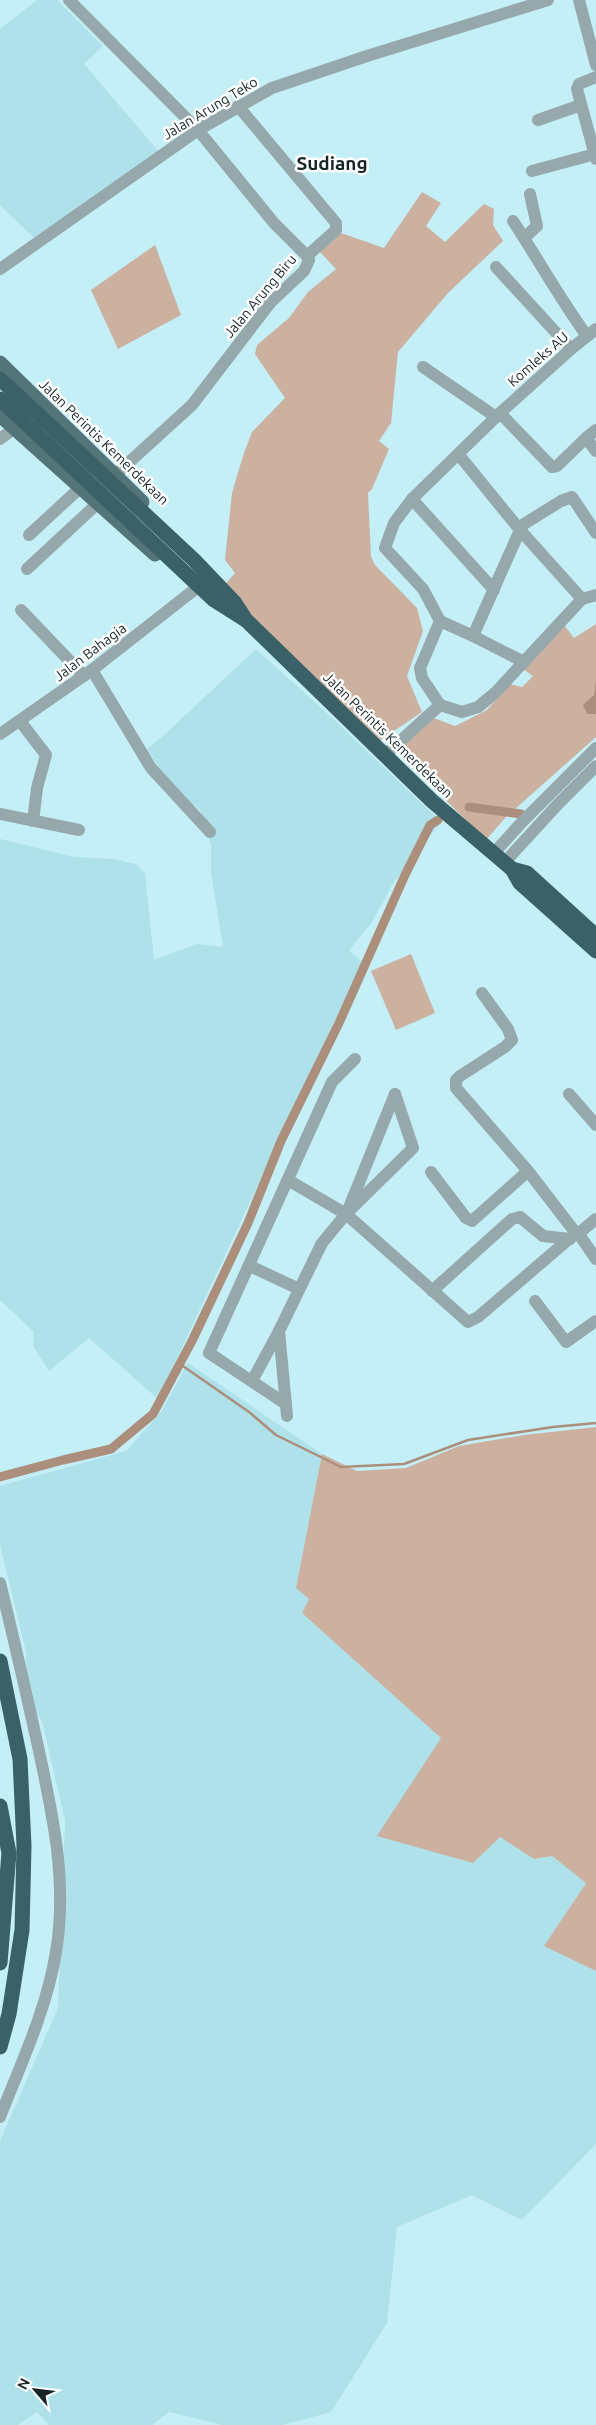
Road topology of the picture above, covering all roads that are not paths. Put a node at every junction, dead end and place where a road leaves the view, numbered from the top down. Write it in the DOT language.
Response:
graph roads {
  1 [pos="69,0"];
  2 [pos="548,0"];
  3 [pos="579,0"];
  4 [pos="596,65"];
  5 [pos="596,77"];
  6 [pos="581,105"];
  7 [pos="238,106"];
  8 [pos="538,120"];
  9 [pos="198,130"];
  10 [pos="595,157"];
  11 [pos="532,171"];
  12 [pos="530,194"];
  13 [pos="513,221"];
  14 [pos="524,238"];
  15 [pos="307,256"];
  16 [pos="496,267"];
  17 [pos="0,270"];
  18 [pos="591,333"];
  19 [pos="571,349"];
  20 [pos="0,363"];
  21 [pos="423,367"];
  22 [pos="0,379"];
  23 [pos="0,399"];
  24 [pos="0,415"];
  25 [pos="498,415"];
  26 [pos="15,428"];
  27 [pos="591,434"];
  28 [pos="0,439"];
  29 [pos="596,451"];
  30 [pos="458,455"];
  31 [pos="115,475"];
  32 [pos="81,487"];
  33 [pos="412,499"];
  34 [pos="98,504"];
  35 [pos="520,530"];
  36 [pos="596,533"];
  37 [pos="29,535"];
  38 [pos="26,569"];
  39 [pos="194,590"];
  40 [pos="494,590"];
  41 [pos="219,595"];
  42 [pos="596,595"];
  43 [pos="582,599"];
  44 [pos="21,610"];
  45 [pos="440,621"];
  46 [pos="473,636"];
  47 [pos="524,662"];
  48 [pos="88,673"];
  49 [pos="440,706"];
  50 [pos="20,721"];
  51 [pos="0,734"];
  52 [pos="596,748"];
  53 [pos="385,755"];
  54 [pos="582,759"];
  55 [pos="595,769"];
  56 [pos="0,814"];
  57 [pos="33,821"];
  58 [pos="79,830"];
  59 [pos="210,832"];
  60 [pos="503,862"];
  61 [pos="596,936"];
  62 [pos="596,951"];
  63 [pos="482,993"];
  64 [pos="355,1059"];
  65 [pos="569,1094"];
  66 [pos="596,1126"];
  67 [pos="528,1171"];
  68 [pos="431,1172"];
  69 [pos="288,1180"];
  70 [pos="346,1214"];
  71 [pos="596,1219"];
  72 [pos="575,1235"];
  73 [pos="596,1259"];
  74 [pos="250,1266"];
  75 [pos="300,1290"];
  76 [pos="432,1291"];
  77 [pos="535,1301"];
  78 [pos="596,1321"];
  79 [pos="279,1331"];
  80 [pos="252,1381"];
  81 [pos="0,1583"];
  82 [pos="0,1661"];
  83 [pos="0,1806"];
  84 [pos="0,1963"];
  85 [pos="0,2047"];
  86 [pos="0,2117"];
  1 -- 9 [label="street, Jalan Arung Biru"];
  2 -- 7 [label="street, Jalan Arung Teko"];
  3 -- 4 [label="street"];
  5 -- 6 [label="street"];
  6 -- 8 [label="street"];
  6 -- 10 [label="street"];
  7 -- 9 [label="street, Jalan Arung Teko"];
  7 -- 15 [label="street"];
  9 -- 15 [label="street, Jalan Arung Biru"];
  9 -- 17 [label="street, Jalan Arung Teko"];
  10 -- 11 [label="street"];
  12 -- 14 [label="street"];
  13 -- 14 [label="street"];
  14 -- 18 [label="street"];
  15 -- 31 [label="street, Jalan Arung Biru"];
  16 -- 19 [label="street"];
  18 -- 19 [label="street, Komleks AU"];
  19 -- 25 [label="street, Komleks AU"];
  20 -- 31 [label="main road, Jalan Perintis Kemerdekaan"];
  21 -- 25 [label="street"];
  22 -- 41 [label="highway, Jalan Perintis Kemerdekaan"];
  23 -- 41 [label="highway, Jalan Perintis Kemerdekaan"];
  24 -- 26 [label="main road, Jalan Perintis Kemerdekaan"];
  25 -- 27 [label="street"];
  25 -- 30 [label="street, Komleks AU"];
  26 -- 28 [label="street"];
  26 -- 32 [label="main road, Jalan Perintis Kemerdekaan"];
  27 -- 29 [label="street"];
  30 -- 33 [label="street, Komleks AU"];
  30 -- 35 [label="street"];
  31 -- 41 [label="main road, Jalan Perintis Kemerdekaan"];
  32 -- 34 [label="main road, Jalan Perintis Kemerdekaan"];
  32 -- 37 [label="street"];
  33 -- 40 [label="street"];
  33 -- 45 [label="street, Komleks AU"];
  34 -- 38 [label="street"];
  34 -- 39 [label="main road, Jalan Perintis Kemerdekaan"];
  35 -- 36 [label="street"];
  35 -- 40 [label="street"];
  35 -- 43 [label="street"];
  39 -- 41 [label="main road, Jalan Perintis Kemerdekaan"];
  39 -- 48 [label="street, Jalan Bahagia"];
  40 -- 46 [label="street"];
  41 -- 53 [label="highway, Jalan Perintis Kemerdekaan"];
  42 -- 43 [label="street"];
  43 -- 47 [label="street"];
  44 -- 48 [label="street"];
  45 -- 46 [label="street"];
  45 -- 49 [label="street"];
  46 -- 47 [label="street"];
  47 -- 49 [label="street"];
  48 -- 50 [label="street, Jalan Bahagia"];
  48 -- 59 [label="street"];
  49 -- 53 [label="street"];
  50 -- 51 [label="street, Jalan Bahagia"];
  50 -- 57 [label="street"];
  52 -- 54 [label="street"];
  53 -- 60 [label="highway, Jalan Perintis Kemerdekaan"];
  54 -- 55 [label="street"];
  54 -- 60 [label="street"];
  55 -- 60 [label="street"];
  56 -- 57 [label="street"];
  57 -- 58 [label="street"];
  60 -- 61 [label="highway, Jalan Perintis Kemerdekaan"];
  60 -- 62 [label="highway, Jalan Perintis Kemerdekaan"];
  63 -- 67 [label="street"];
  64 -- 69 [label="street"];
  65 -- 66 [label="street"];
  67 -- 68 [label="street"];
  67 -- 72 [label="street"];
  69 -- 70 [label="street"];
  69 -- 74 [label="street"];
  70 -- 70 [label="street"];
  70 -- 75 [label="street"];
  70 -- 76 [label="street"];
  71 -- 72 [label="street"];
  72 -- 73 [label="street"];
  72 -- 76 [label="street"];
  72 -- 76 [label="street"];
  74 -- 75 [label="street"];
  74 -- 80 [label="street"];
  75 -- 79 [label="street"];
  77 -- 78 [label="street"];
  79 -- 80 [label="street"];
  79 -- 80 [label="street"];
  81 -- 86 [label="street"];
  82 -- 85 [label="highway"];
  83 -- 84 [label="highway"];
}
